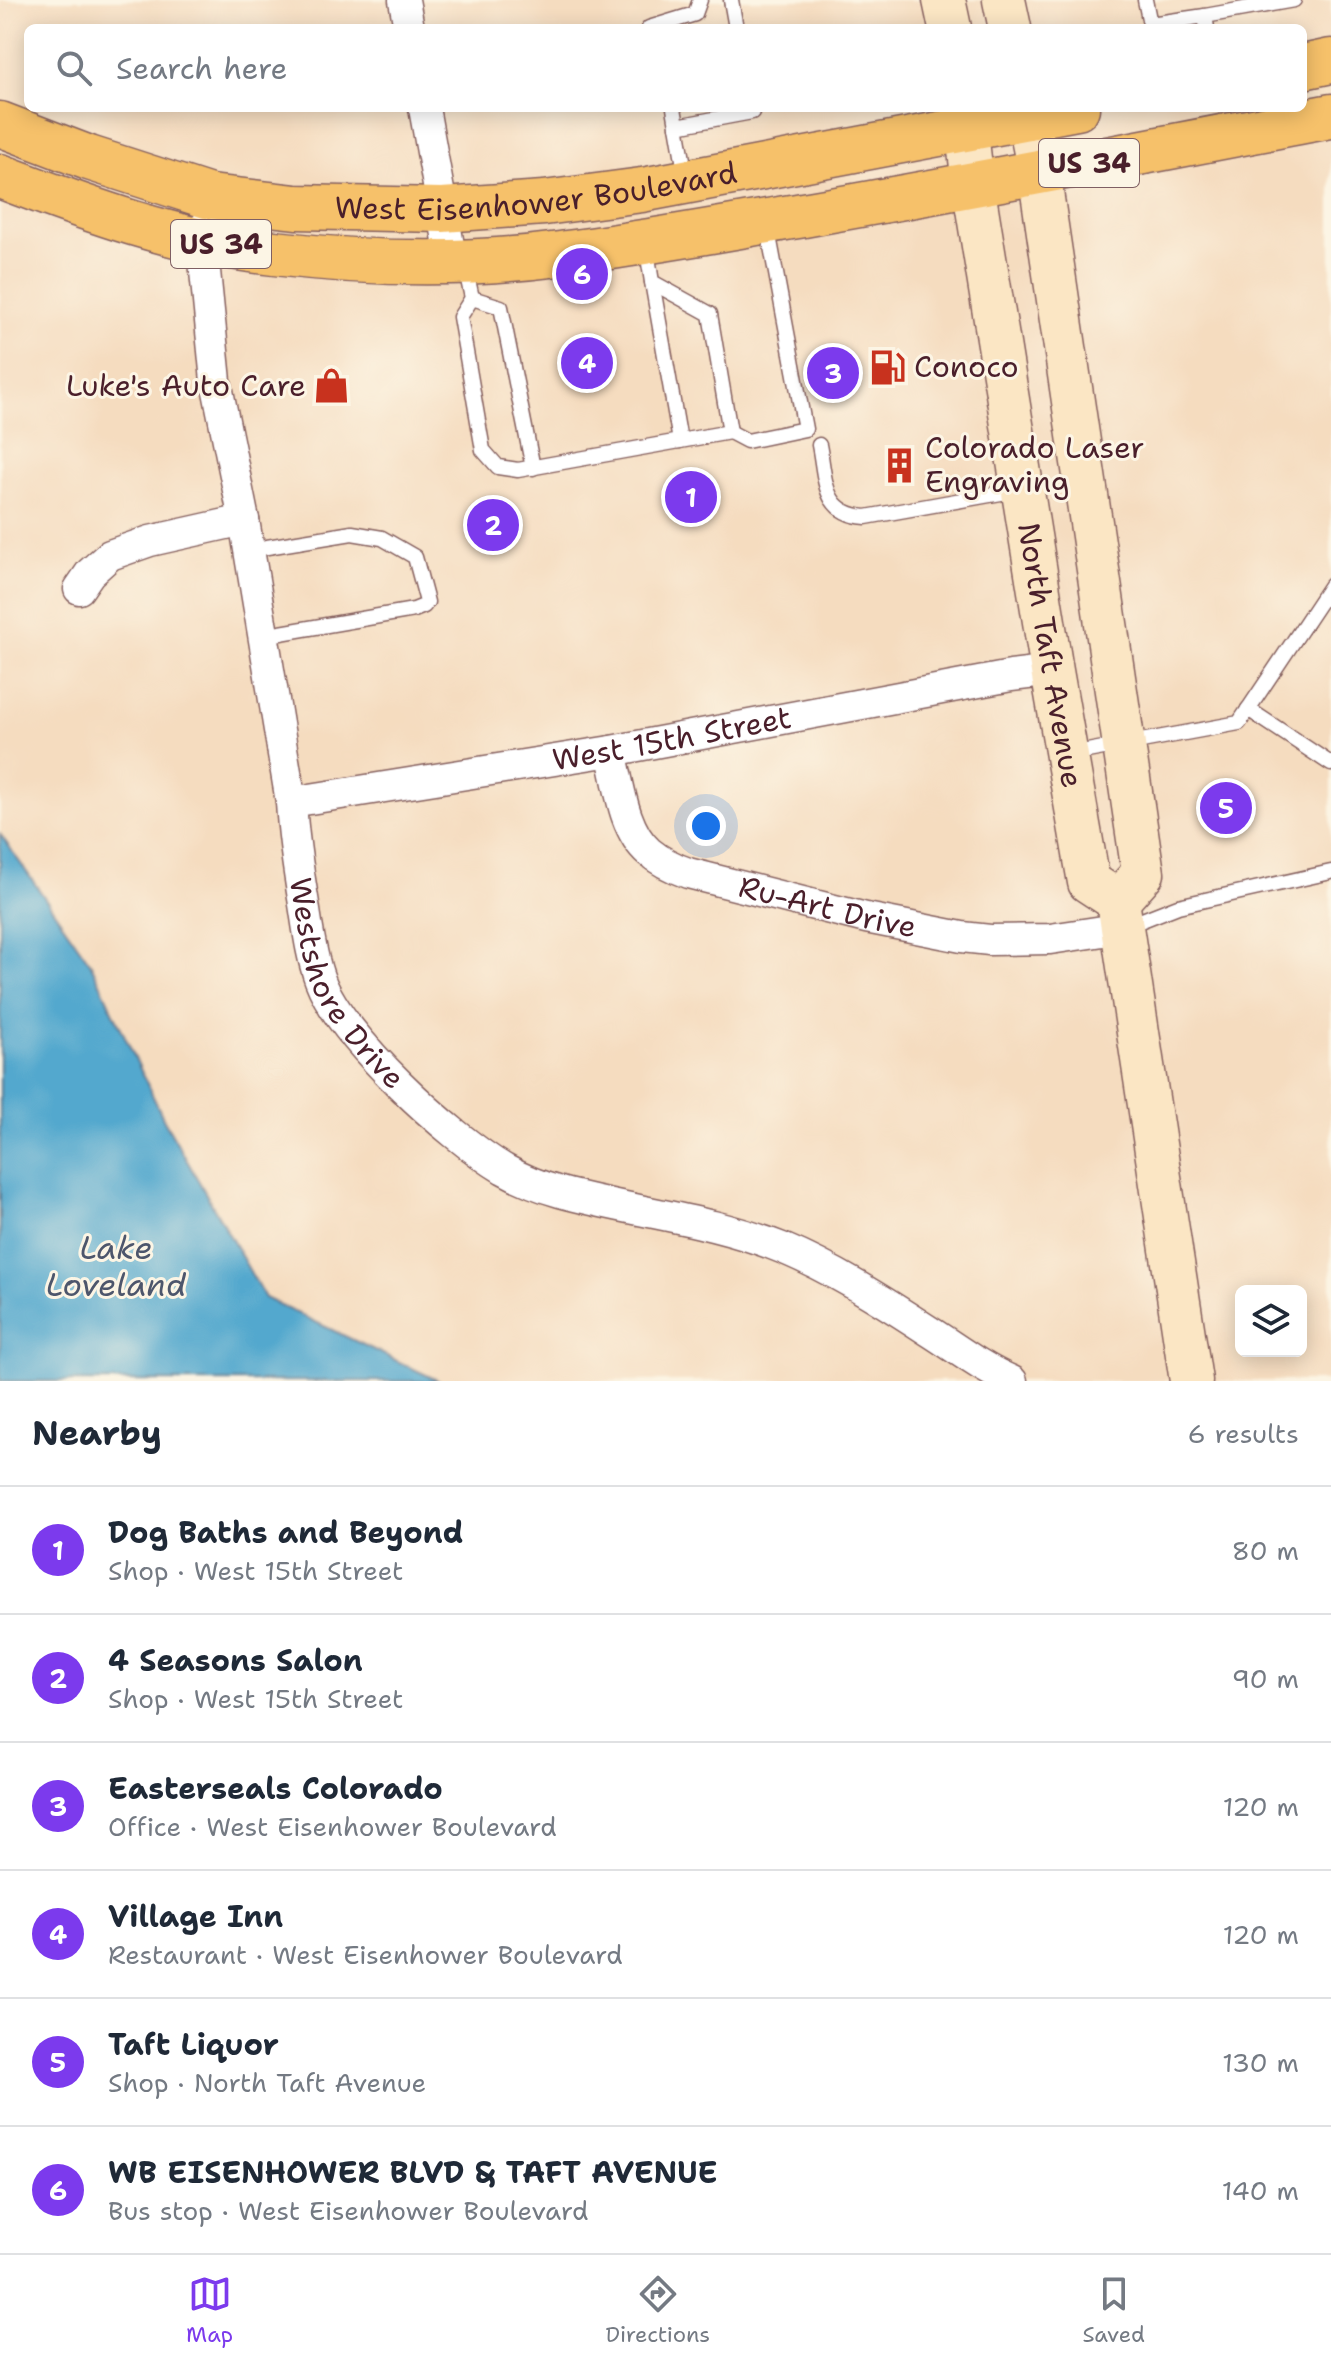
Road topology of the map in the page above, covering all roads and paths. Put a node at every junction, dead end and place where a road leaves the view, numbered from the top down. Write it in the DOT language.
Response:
graph roads {
  1 [pos="404,0"];
  2 [pos="700,0"];
  3 [pos="731,0"];
  4 [pos="944,0"];
  5 [pos="1004,0"];
  6 [pos="1145,0"];
  7 [pos="1294,0"];
  8 [pos="1206,22"];
  9 [pos="408,24"];
  10 [pos="665,24"];
  11 [pos="735,24"];
  12 [pos="949,24"];
  13 [pos="1009,24"];
  14 [pos="1331,61"];
  15 [pos="1307,66"];
  16 [pos="425,112"];
  17 [pos="675,112"];
  18 [pos="752,112"];
  19 [pos="1027,112"];
  20 [pos="1331,116"];
  21 [pos="965,119"];
  22 [pos="0,124"];
  23 [pos="677,126"];
  24 [pos="1039,172"];
  25 [pos="0,176"];
  26 [pos="686,181"];
  27 [pos="973,184"];
  28 [pos="210,197"];
  29 [pos="442,210"];
  30 [pos="767,221"];
  31 [pos="202,241"];
  32 [pos="649,262"];
  33 [pos="463,274"];
  34 [pos="730,432"];
  35 [pos="680,441"];
  36 [pos="819,445"];
  37 [pos="533,468"];
  38 [pos="1022,489"];
  39 [pos="244,520"];
  40 [pos="249,550"];
  41 [pos="1331,585"];
  42 [pos="79,589"];
  43 [pos="263,636"];
  44 [pos="1052,671"];
  45 [pos="1248,709"];
  46 [pos="1124,745"];
  47 [pos="611,751"];
  48 [pos="1066,754"];
  49 [pos="1331,764"];
  50 [pos="291,802"];
  51 [pos="1331,872"];
  52 [pos="1120,915"];
  53 [pos="1012,1381"];
  54 [pos="1191,1381"];
  1 -- 9 [label="street"];
  2 -- 10 [label="lane"];
  3 -- 11 [label="lane"];
  4 -- 12 [label="main road"];
  5 -- 13 [label="main road"];
  6 -- 8 [label="lane"];
  7 -- 8 [label="lane"];
  14 -- 15 [label="highway"];
  16 -- 29 [label="street"];
  17 -- 23 [label="lane"];
  18 -- 23 [label="lane"];
  19 -- 21 [label="highway, West Eisenhower Boulevard / US 34"];
  19 -- 24 [label="main road, North Taft Avenue"];
  20 -- 24 [label="highway, West Eisenhower Boulevard / US 34"];
  21 -- 26 [label="highway, West Eisenhower Boulevard / US 34"];
  21 -- 27 [label="main road, North Taft Avenue"];
  22 -- 28 [label="highway, West Eisenhower Boulevard / US 34"];
  23 -- 26 [label="lane"];
  24 -- 27 [label="highway, West Eisenhower Boulevard / US 34"];
  24 -- 46 [label="main road, North Taft Avenue"];
  25 -- 31 [label="highway, West Eisenhower Boulevard / US 34"];
  26 -- 29 [label="highway, West Eisenhower Boulevard / US 34"];
  27 -- 30 [label="highway, West Eisenhower Boulevard / US 34"];
  27 -- 38 [label="main road, North Taft Avenue"];
  28 -- 29 [label="highway, West Eisenhower Boulevard / US 34"];
  28 -- 31 [label="street, Westshore Drive"];
  29 -- 33 [label="street"];
  30 -- 32 [label="highway, West Eisenhower Boulevard / US 34"];
  30 -- 34 [label="lane"];
  31 -- 33 [label="highway, West Eisenhower Boulevard / US 34"];
  31 -- 39 [label="street, Westshore Drive"];
  32 -- 33 [label="highway, West Eisenhower Boulevard / US 34"];
  32 -- 34 [label="lane"];
  32 -- 35 [label="lane"];
  33 -- 37 [label="lane"];
  33 -- 37 [label="lane"];
  34 -- 35 [label="lane"];
  35 -- 37 [label="lane"];
  36 -- 38 [label="lane"];
  38 -- 44 [label="main road, North Taft Avenue"];
  39 -- 40 [label="street, Westshore Drive"];
  39 -- 42 [label="street"];
  40 -- 43 [label="street, Westshore Drive"];
  40 -- 43 [label="lane"];
  41 -- 45 [label="lane"];
  43 -- 50 [label="street, Westshore Drive"];
  44 -- 47 [label="street, West 15th Street"];
  44 -- 48 [label="main road, North Taft Avenue"];
  45 -- 46 [label="lane"];
  45 -- 49 [label="lane"];
  46 -- 48 [label="lane"];
  46 -- 52 [label="main road, North Taft Avenue"];
  47 -- 50 [label="street, West 15th Street"];
  47 -- 52 [label="street, Ru-Art Drive"];
  48 -- 52 [label="main road, North Taft Avenue"];
  50 -- 53 [label="street, Westshore Drive"];
  51 -- 52 [label="lane"];
  52 -- 54 [label="main road"];
}
